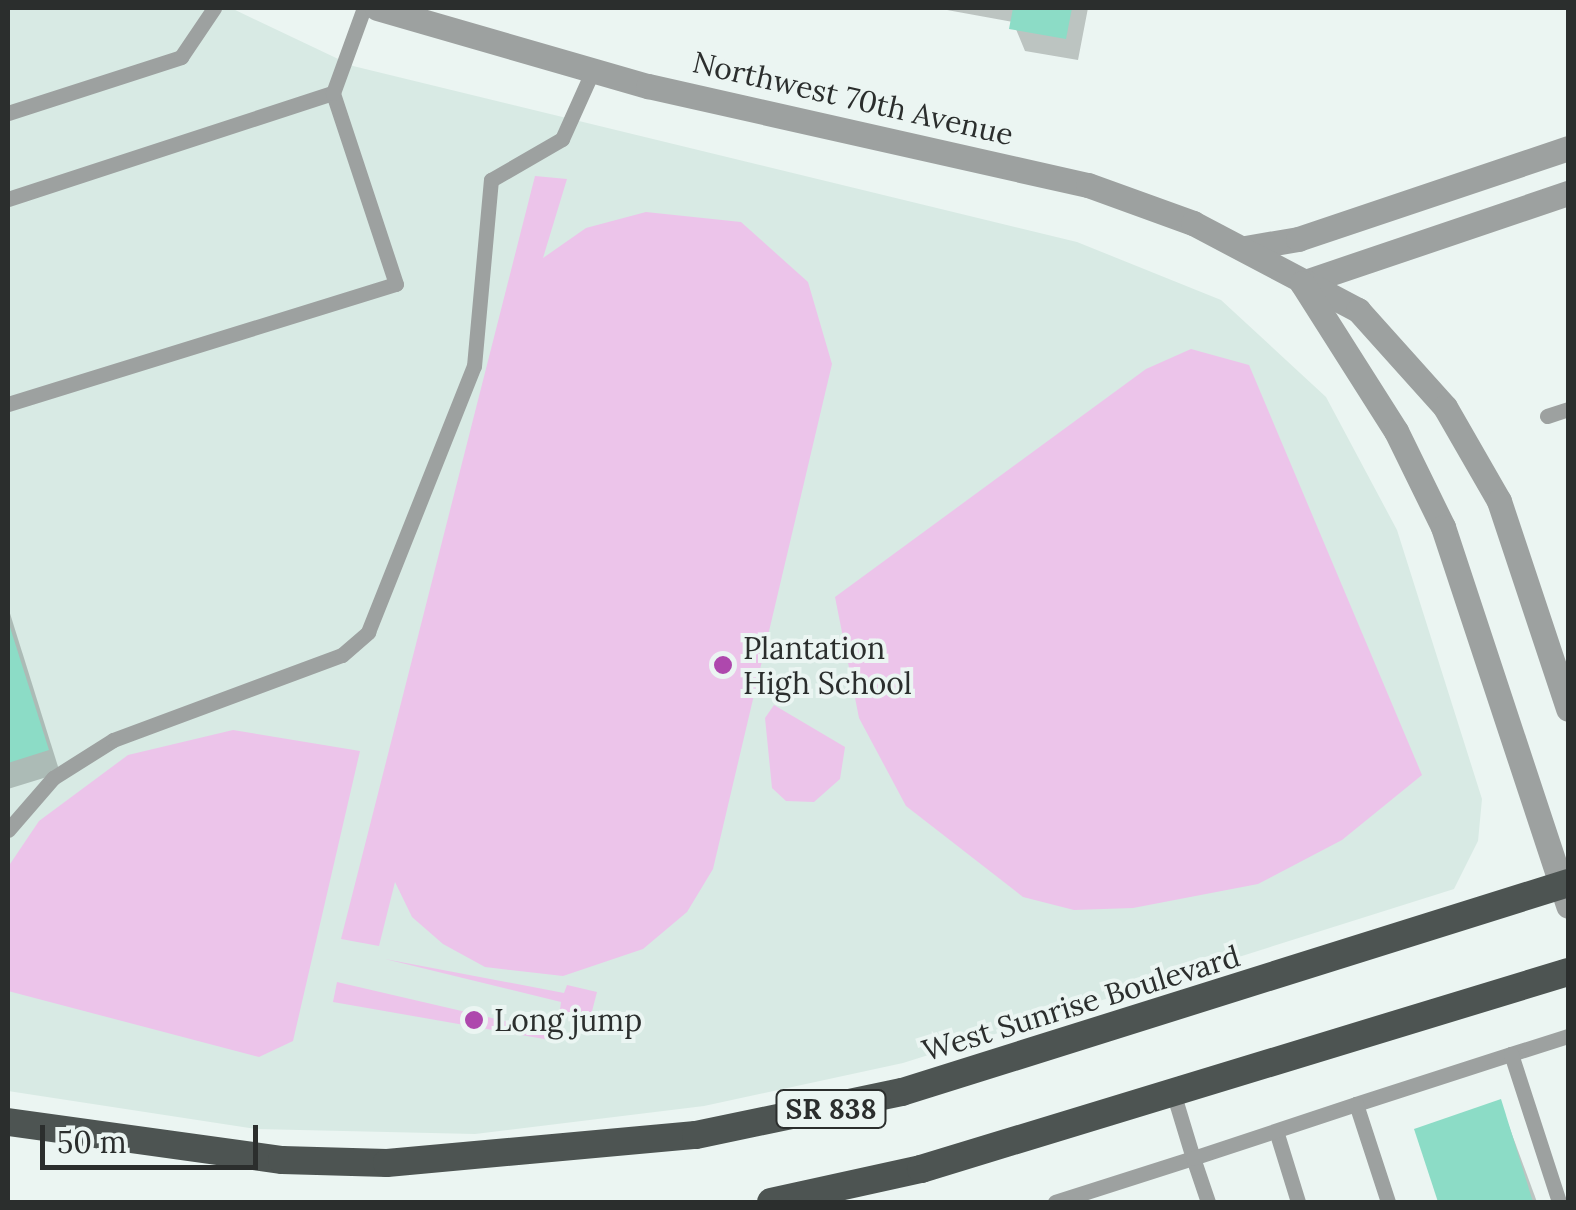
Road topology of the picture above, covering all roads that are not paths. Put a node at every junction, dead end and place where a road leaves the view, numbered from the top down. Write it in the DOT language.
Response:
graph roads {
  1 [pos="214,8"];
  2 [pos="364,8"];
  3 [pos="378,8"];
  4 [pos="593,70"];
  5 [pos="333,93"];
  6 [pos="8,113"];
  7 [pos="1568,148"];
  8 [pos="1568,193"];
  9 [pos="8,198"];
  10 [pos="1245,248"];
  11 [pos="1302,283"];
  12 [pos="8,404"];
  13 [pos="1568,409"];
  14 [pos="1547,416"];
  15 [pos="1568,709"];
  16 [pos="8,830"];
  17 [pos="1564,892"];
  18 [pos="1568,972"];
  19 [pos="1568,1036"];
  20 [pos="1511,1054"];
  21 [pos="1173,1092"];
  22 [pos="1356,1104"];
  23 [pos="8,1122"];
  24 [pos="1278,1134"];
  25 [pos="1193,1158"];
  26 [pos="772,1202"];
  27 [pos="1055,1202"];
  28 [pos="1208,1202"];
  29 [pos="1298,1202"];
  30 [pos="1388,1202"];
  31 [pos="1559,1202"];
  1 -- 6 [label="lane"];
  2 -- 5 [label="lane"];
  3 -- 4 [label="street, Northwest 70th Avenue"];
  4 -- 10 [label="street, Northwest 70th Avenue"];
  4 -- 16 [label="lane"];
  5 -- 9 [label="lane"];
  5 -- 12 [label="lane"];
  7 -- 10 [label="street"];
  8 -- 11 [label="street"];
  10 -- 11 [label="street, Northwest 70th Avenue"];
  11 -- 15 [label="street, Northwest 70th Avenue"];
  11 -- 17 [label="street, Northwest 70th Avenue"];
  13 -- 14 [label="lane"];
  17 -- 23 [label="highway, West Sunrise Boulevard / SR 838"];
  18 -- 21 [label="highway, SR 838"];
  19 -- 20 [label="lane"];
  20 -- 22 [label="lane"];
  20 -- 31 [label="lane"];
  21 -- 25 [label="lane"];
  21 -- 26 [label="highway, SR 838"];
  22 -- 24 [label="lane"];
  22 -- 30 [label="lane"];
  24 -- 25 [label="lane"];
  24 -- 29 [label="lane"];
  25 -- 27 [label="lane"];
  25 -- 28 [label="lane"];
}
